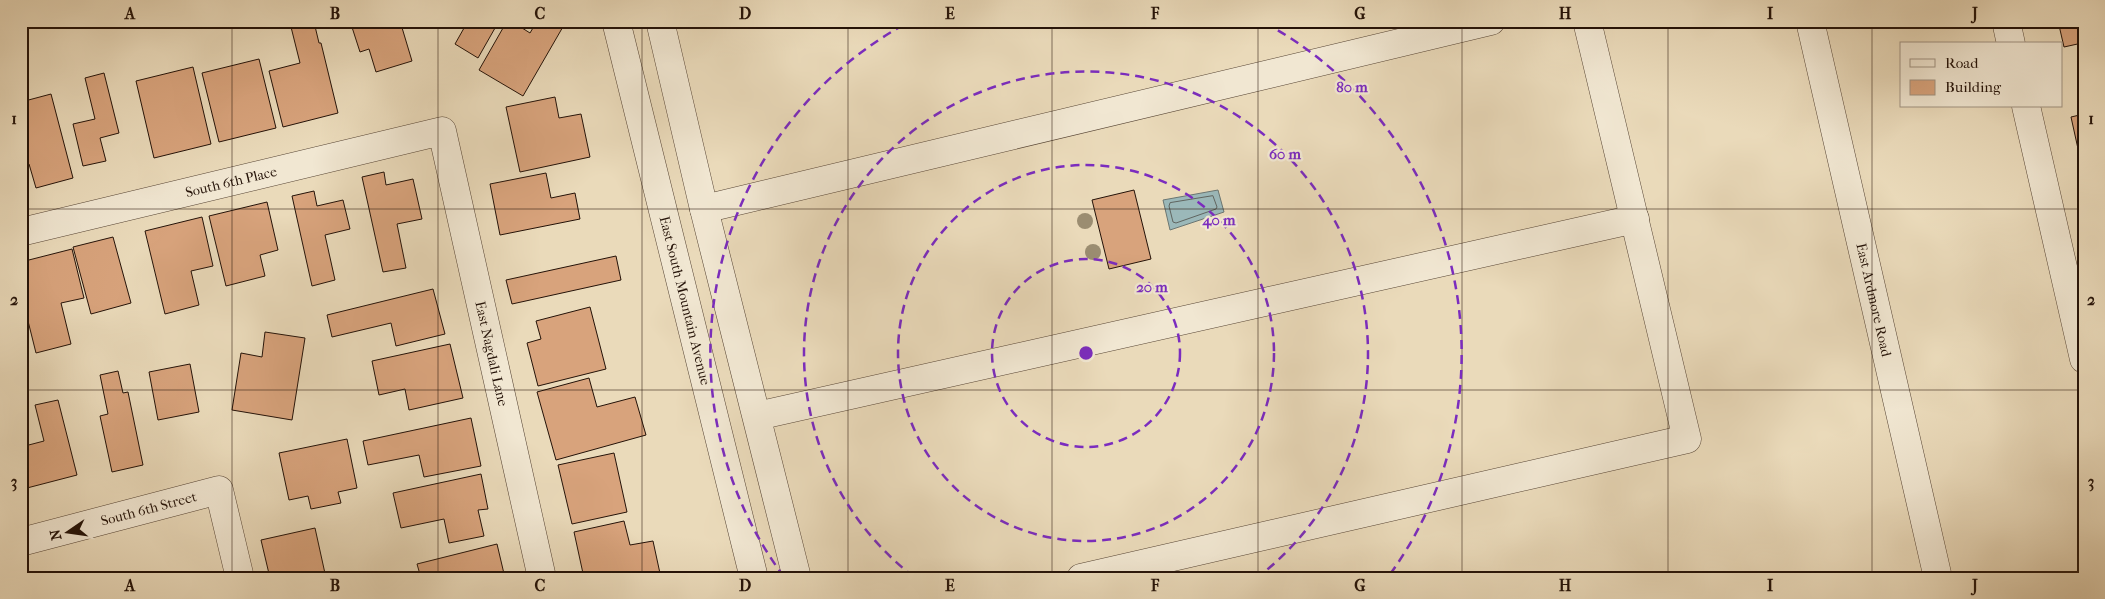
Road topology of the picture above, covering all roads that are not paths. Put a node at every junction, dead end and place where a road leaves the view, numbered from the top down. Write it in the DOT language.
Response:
graph roads {
  1 [pos="616,21"];
  2 [pos="660,21"];
  3 [pos="1491,21"];
  4 [pos="1586,21"];
  5 [pos="1810,21"];
  6 [pos="2006,21"];
  7 [pos="2011,42"];
  8 [pos="2026,108"];
  9 [pos="442,131"];
  10 [pos="704,209"];
  11 [pos="1635,219"];
  12 [pos="21,232"];
  13 [pos="2084,359"];
  14 [pos="757,416"];
  15 [pos="21,542"];
  16 [pos="240,578"];
  17 [pos="542,578"];
  18 [pos="754,578"];
  19 [pos="797,578"];
  20 [pos="1081,578"];
  21 [pos="1938,578"];
  1 -- 18 [label="street, East South Mountain Avenue"];
  2 -- 10 [label="street"];
  3 -- 10 [label="street"];
  4 -- 11 [label="street"];
  5 -- 21 [label="street, East Ardmore Road"];
  6 -- 7 [label="street"];
  8 -- 13 [label="street"];
  9 -- 12 [label="street, South 6th Place"];
  9 -- 17 [label="street, East Nagdali Lane"];
  10 -- 14 [label="street"];
  11 -- 14 [label="street"];
  11 -- 20 [label="street"];
  14 -- 19 [label="street"];
  15 -- 16 [label="street, South 6th Street"];
}
